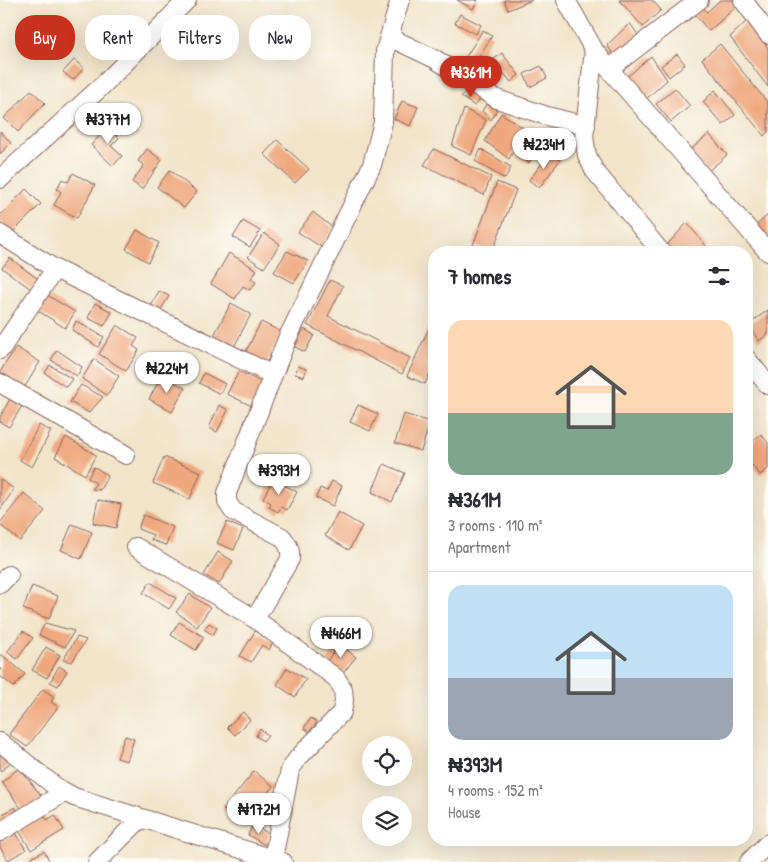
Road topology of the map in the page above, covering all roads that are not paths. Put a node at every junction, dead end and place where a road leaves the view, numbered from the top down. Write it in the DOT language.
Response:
graph roads {
  1 [pos="187,0"];
  2 [pos="400,0"];
  3 [pos="566,0"];
  4 [pos="699,0"];
  5 [pos="743,0"];
  6 [pos="768,34"];
  7 [pos="389,37"];
  8 [pos="594,50"];
  9 [pos="609,69"];
  10 [pos="586,126"];
  11 [pos="0,179"];
  12 [pos="0,234"];
  13 [pos="656,246"];
  14 [pos="768,252"];
  15 [pos="55,269"];
  16 [pos="0,350"];
  17 [pos="753,367"];
  18 [pos="273,375"];
  19 [pos="0,383"];
  20 [pos="768,385"];
  21 [pos="126,455"];
  22 [pos="136,547"];
  23 [pos="255,619"];
  24 [pos="0,742"];
  25 [pos="65,792"];
  26 [pos="141,818"];
  27 [pos="0,832"];
  28 [pos="768,843"];
  29 [pos="279,860"];
  30 [pos="97,862"];
  31 [pos="749,862"];
  1 -- 11 [label="street"];
  2 -- 7 [label="street"];
  3 -- 8 [label="street"];
  4 -- 9 [label="street"];
  5 -- 6 [label="street"];
  7 -- 10 [label="street"];
  7 -- 18 [label="street"];
  8 -- 9 [label="street"];
  8 -- 10 [label="street"];
  9 -- 14 [label="street"];
  10 -- 13 [label="street"];
  12 -- 15 [label="street"];
  15 -- 16 [label="street"];
  15 -- 18 [label="street"];
  17 -- 20 [label="street"];
  18 -- 23 [label="street"];
  19 -- 21 [label="street"];
  22 -- 23 [label="street"];
  23 -- 29 [label="street"];
  24 -- 25 [label="street"];
  25 -- 26 [label="street"];
  25 -- 27 [label="street"];
  26 -- 29 [label="street"];
  26 -- 30 [label="street"];
  28 -- 31 [label="street"];
}
